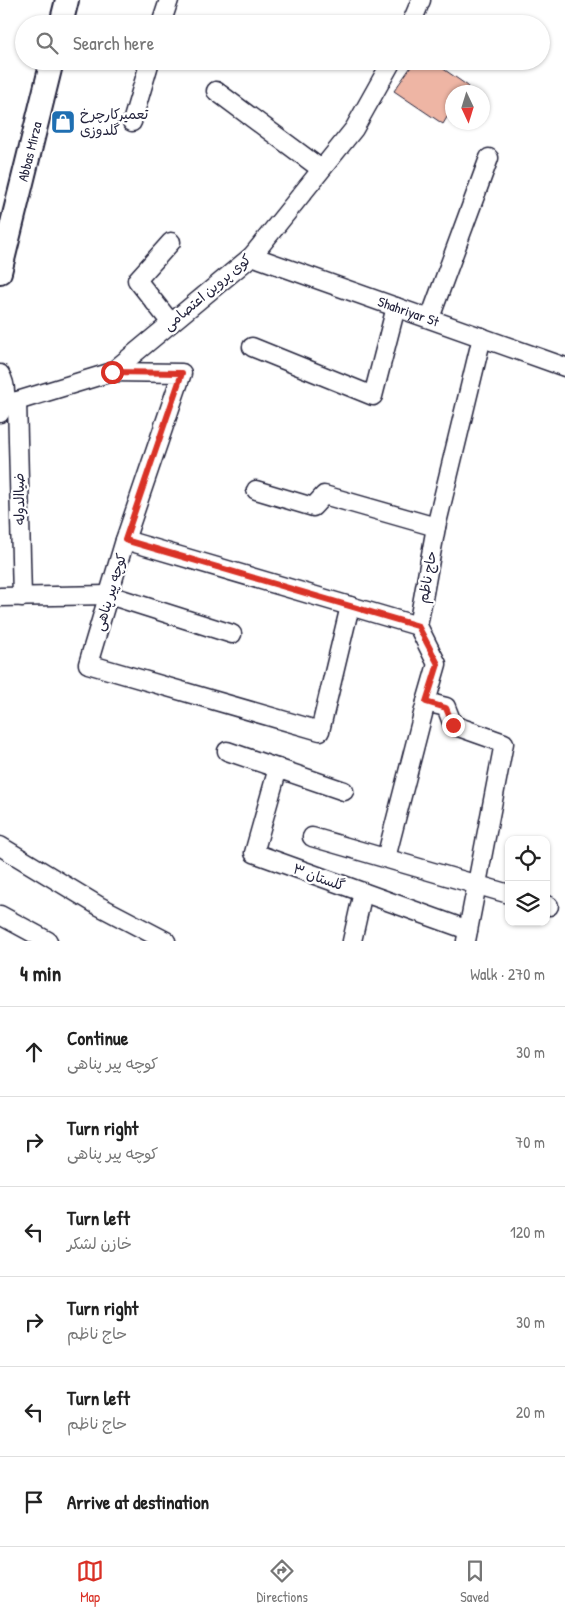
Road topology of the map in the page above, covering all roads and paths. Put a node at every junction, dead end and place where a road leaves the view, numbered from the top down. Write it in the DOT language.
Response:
graph roads {
  1 [pos="68,0"];
  2 [pos="169,0"];
  3 [pos="422,0"];
  4 [pos="64,15"];
  5 [pos="165,15"];
  6 [pos="415,15"];
  7 [pos="50,70"];
  8 [pos="147,70"];
  9 [pos="387,70"];
  10 [pos="216,91"];
  11 [pos="132,122"];
  12 [pos="489,158"];
  13 [pos="321,169"];
  14 [pos="171,242"];
  15 [pos="252,256"];
  16 [pos="0,272"];
  17 [pos="396,307"];
  18 [pos="430,318"];
  19 [pos="171,323"];
  20 [pos="482,337"];
  21 [pos="252,347"];
  22 [pos="565,367"];
  23 [pos="112,372"];
  24 [pos="0,374"];
  25 [pos="7,406"];
  26 [pos="256,490"];
  27 [pos="436,527"];
  28 [pos="125,540"];
  29 [pos="109,595"];
  30 [pos="22,596"];
  31 [pos="0,597"];
  32 [pos="350,606"];
  33 [pos="418,626"];
  34 [pos="232,634"];
  35 [pos="426,702"];
  36 [pos="228,751"];
  37 [pos="278,768"];
  38 [pos="344,791"];
  39 [pos="312,837"];
  40 [pos="0,846"];
  41 [pos="386,858"];
  42 [pos="477,884"];
  43 [pos="363,892"];
  44 [pos="505,893"];
  45 [pos="0,915"];
  46 [pos="467,936"];
  47 [pos="48,941"];
  48 [pos="166,941"];
  49 [pos="352,941"];
  1 -- 4 [label="main road"];
  2 -- 5 [label="street"];
  3 -- 6 [label="street"];
  7 -- 16 [label="main road, Abbas Mirza"];
  8 -- 11 [label="street"];
  9 -- 13 [label="street, کوی پروین اعتصامی"];
  10 -- 13 [label="street"];
  12 -- 18 [label="street"];
  13 -- 15 [label="street, کوی پروین اعتصامی"];
  14 -- 19 [label="street"];
  15 -- 17 [label="street, Shahriyar St"];
  15 -- 19 [label="street, کوی پروین اعتصامی"];
  17 -- 18 [label="street, Shahriyar St"];
  17 -- 21 [label="street"];
  18 -- 20 [label="street, Shahriyar St"];
  19 -- 23 [label="street, کوی پروین اعتصامی"];
  20 -- 22 [label="street, Shahriyar St"];
  20 -- 27 [label="street, حاج ناظم"];
  23 -- 25 [label="street, کوی پروین اعتصامی"];
  23 -- 28 [label="street, کوچه پیر پناهی"];
  24 -- 25 [label="street, ضیاالدوله"];
  25 -- 30 [label="street, ضیاالدوله"];
  26 -- 27 [label="street"];
  27 -- 33 [label="street, حاج ناظم"];
  28 -- 29 [label="street, کوچه پیر پناهی"];
  28 -- 32 [label="street"];
  29 -- 30 [label="street"];
  29 -- 32 [label="street, کوچه پیر پناهی"];
  29 -- 34 [label="street"];
  30 -- 31 [label="street"];
  32 -- 33 [label="street"];
  33 -- 35 [label="street"];
  35 -- 41 [label="street"];
  35 -- 42 [label="street"];
  36 -- 37 [label="street"];
  37 -- 38 [label="street"];
  37 -- 43 [label="street, گلستان ۳"];
  39 -- 41 [label="street"];
  40 -- 48 [label="street"];
  41 -- 42 [label="street"];
  42 -- 44 [label="street"];
  42 -- 46 [label="street"];
  43 -- 46 [label="street, گلستان ۳"];
  43 -- 49 [label="street"];
  45 -- 47 [label="street"];
}
